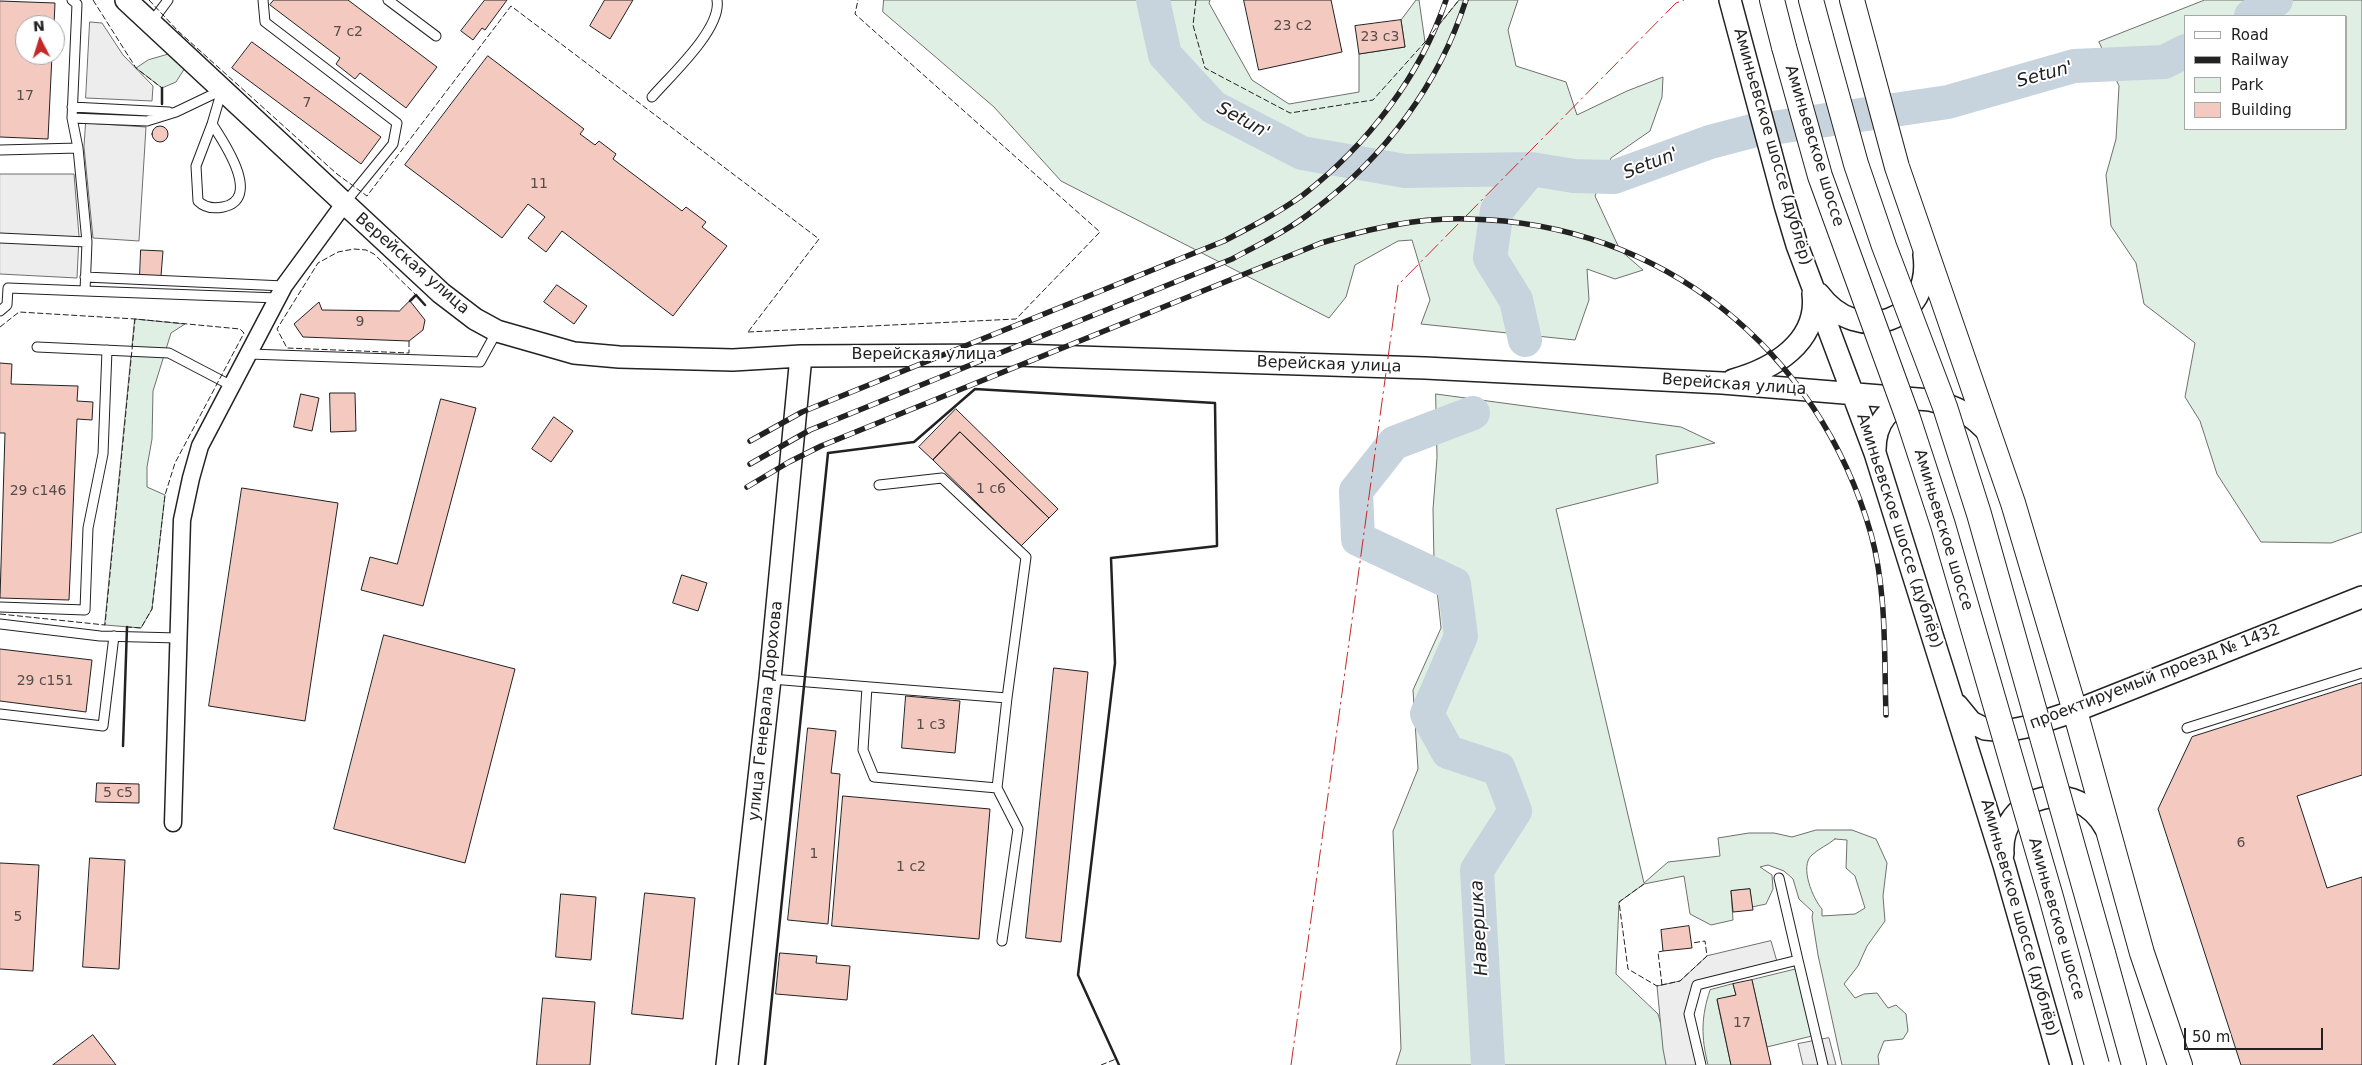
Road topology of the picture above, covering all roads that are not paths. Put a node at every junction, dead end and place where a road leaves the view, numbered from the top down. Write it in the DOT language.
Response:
graph roads {
  1 [pos="72,0"];
  2 [pos="126,0"];
  3 [pos="168,0"];
  4 [pos="263,0"];
  5 [pos="388,0"];
  6 [pos="717,0"];
  7 [pos="1730,0"];
  8 [pos="1772,0"];
  9 [pos="1811,0"];
  10 [pos="1852,0"];
  11 [pos="151,23"];
  12 [pos="436,36"];
  13 [pos="222,90"];
  14 [pos="652,97"];
  15 [pos="72,107"];
  16 [pos="176,112"];
  17 [pos="72,118"];
  18 [pos="212,124"];
  19 [pos="78,148"];
  20 [pos="0,150"];
  21 [pos="344,204"];
  22 [pos="0,238"];
  23 [pos="87,242"];
  24 [pos="1923,247"];
  25 [pos="85,277"];
  26 [pos="1813,286"];
  27 [pos="85,290"];
  28 [pos="281,292"];
  29 [pos="0,311"];
  30 [pos="497,331"];
  31 [pos="37,347"];
  32 [pos="108,350"];
  33 [pos="249,354"];
  34 [pos="800,356"];
  35 [pos="1722,383"];
  36 [pos="232,386"];
  37 [pos="1852,393"];
  38 [pos="1918,399"];
  39 [pos="1991,436"];
  40 [pos="1875,453"];
  41 [pos="879,485"];
  42 [pos="2362,597"];
  43 [pos="0,607"];
  44 [pos="0,624"];
  45 [pos="114,636"];
  46 [pos="178,638"];
  47 [pos="2362,673"];
  48 [pos="770,679"];
  49 [pos="868,687"];
  50 [pos="1007,698"];
  51 [pos="1954,701"];
  52 [pos="2075,711"];
  53 [pos="0,714"];
  54 [pos="2188,728"];
  55 [pos="997,788"];
  56 [pos="173,823"];
  57 [pos="2109,836"];
  58 [pos="2004,865"];
  59 [pos="1780,878"];
  60 [pos="1002,942"];
  61 [pos="1798,960"];
  62 [pos="727,1065"];
  63 [pos="1701,1065"];
  64 [pos="1823,1065"];
  65 [pos="2061,1065"];
  66 [pos="2097,1065"];
  67 [pos="2134,1065"];
  68 [pos="2180,1065"];
  1 -- 15 [label="lane"];
  2 -- 11 [label="street, Верейская улица"];
  3 -- 11 [label="lane"];
  4 -- 21 [label="lane"];
  5 -- 12 [label="lane"];
  6 -- 14 [label="lane"];
  7 -- 26 [label="street, Аминьевское шоссе (дублёр)"];
  8 -- 66 [label="main road, Аминьевское шоссе, bridge"];
  9 -- 67 [label="main road, bridge"];
  10 -- 24 [label="main road"];
  11 -- 13 [label="street, Верейская улица"];
  13 -- 16 [label="lane"];
  13 -- 18 [label="lane"];
  13 -- 21 [label="street, Верейская улица"];
  15 -- 16 [label="lane"];
  15 -- 17 [label="lane"];
  16 -- 17 [label="lane"];
  17 -- 19 [label="lane"];
  18 -- 18 [label="lane"];
  19 -- 20 [label="lane"];
  19 -- 23 [label="lane"];
  21 -- 28 [label="street"];
  21 -- 30 [label="street, Верейская улица"];
  22 -- 23 [label="lane"];
  23 -- 25 [label="lane"];
  24 -- 26 [label="street"];
  24 -- 39 [label="main road"];
  25 -- 27 [label="lane"];
  25 -- 28 [label="lane"];
  26 -- 35 [label="street"];
  26 -- 37 [label="street, Аминьевское шоссе (дублёр)"];
  27 -- 28 [label="lane"];
  27 -- 29 [label="lane"];
  28 -- 33 [label="street"];
  30 -- 33 [label="lane"];
  30 -- 34 [label="street, Верейская улица"];
  31 -- 32 [label="lane"];
  32 -- 36 [label="lane"];
  32 -- 43 [label="lane"];
  33 -- 36 [label="street"];
  34 -- 35 [label="street, Верейская улица"];
  34 -- 48 [label="street, улица Генерала Дорохова"];
  35 -- 37 [label="street, Верейская улица"];
  36 -- 46 [label="street"];
  37 -- 38 [label="street, Верейская улица"];
  37 -- 40 [label="street, Аминьевское шоссе (дублёр)"];
  38 -- 39 [label="street, Верейская улица"];
  38 -- 40 [label="street"];
  39 -- 52 [label="main road"];
  40 -- 51 [label="street, Аминьевское шоссе (дублёр)"];
  41 -- 50 [label="lane"];
  42 -- 52 [label="street, проектируемый проезд № 1432"];
  44 -- 45 [label="lane"];
  45 -- 46 [label="lane"];
  45 -- 53 [label="lane"];
  46 -- 56 [label="street"];
  47 -- 54 [label="lane"];
  48 -- 49 [label="lane"];
  48 -- 62 [label="street, улица Генерала Дорохова"];
  49 -- 50 [label="lane"];
  49 -- 55 [label="lane"];
  50 -- 55 [label="lane"];
  51 -- 52 [label="street, проектируемый проезд № 1432"];
  51 -- 58 [label="street, Аминьевское шоссе (дублёр)"];
  52 -- 57 [label="main road"];
  55 -- 60 [label="lane"];
  57 -- 58 [label="street"];
  57 -- 68 [label="main road"];
  58 -- 65 [label="street, Аминьевское шоссе (дублёр)"];
  59 -- 61 [label="lane"];
  61 -- 63 [label="lane"];
  61 -- 64 [label="lane"];
}
